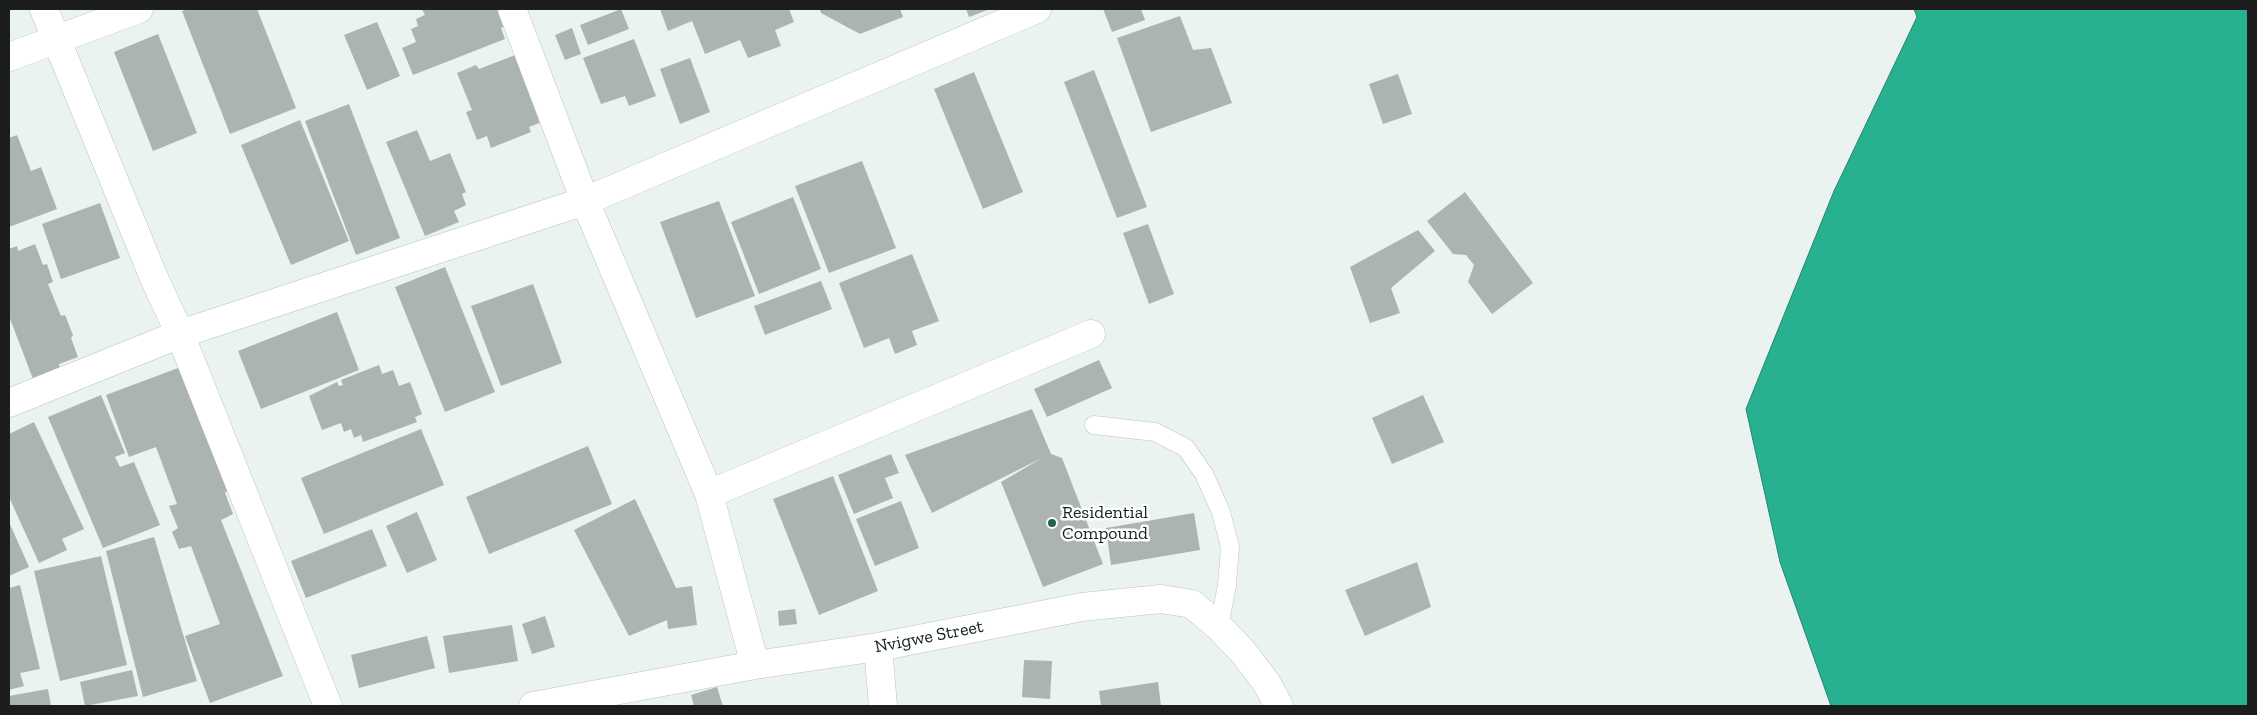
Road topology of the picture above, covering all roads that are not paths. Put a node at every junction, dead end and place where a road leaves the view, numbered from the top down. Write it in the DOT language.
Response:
graph roads {
  1 [pos="44,9"];
  2 [pos="139,9"];
  3 [pos="512,9"];
  4 [pos="1037,9"];
  5 [pos="56,39"];
  6 [pos="9,57"];
  7 [pos="585,201"];
  8 [pos="180,334"];
  9 [pos="1091,334"];
  10 [pos="9,403"];
  11 [pos="1094,425"];
  12 [pos="709,494"];
  13 [pos="1219,627"];
  14 [pos="878,647"];
  15 [pos="755,666"];
  16 [pos="328,706"];
  17 [pos="539,706"];
  18 [pos="882,706"];
  19 [pos="1279,706"];
  1 -- 5 [label="street"];
  2 -- 5 [label="street"];
  3 -- 7 [label="street"];
  4 -- 7 [label="street"];
  5 -- 6 [label="street"];
  5 -- 8 [label="street"];
  7 -- 8 [label="street"];
  7 -- 12 [label="street"];
  8 -- 10 [label="street"];
  8 -- 16 [label="street"];
  9 -- 12 [label="street"];
  11 -- 13 [label="lane"];
  12 -- 15 [label="street"];
  13 -- 14 [label="street, Nvigwe Street"];
  13 -- 19 [label="street, Nvigwe Street"];
  14 -- 15 [label="street, Nvigwe Street"];
  14 -- 18 [label="street"];
  15 -- 17 [label="street, Nvigwe Street"];
}
